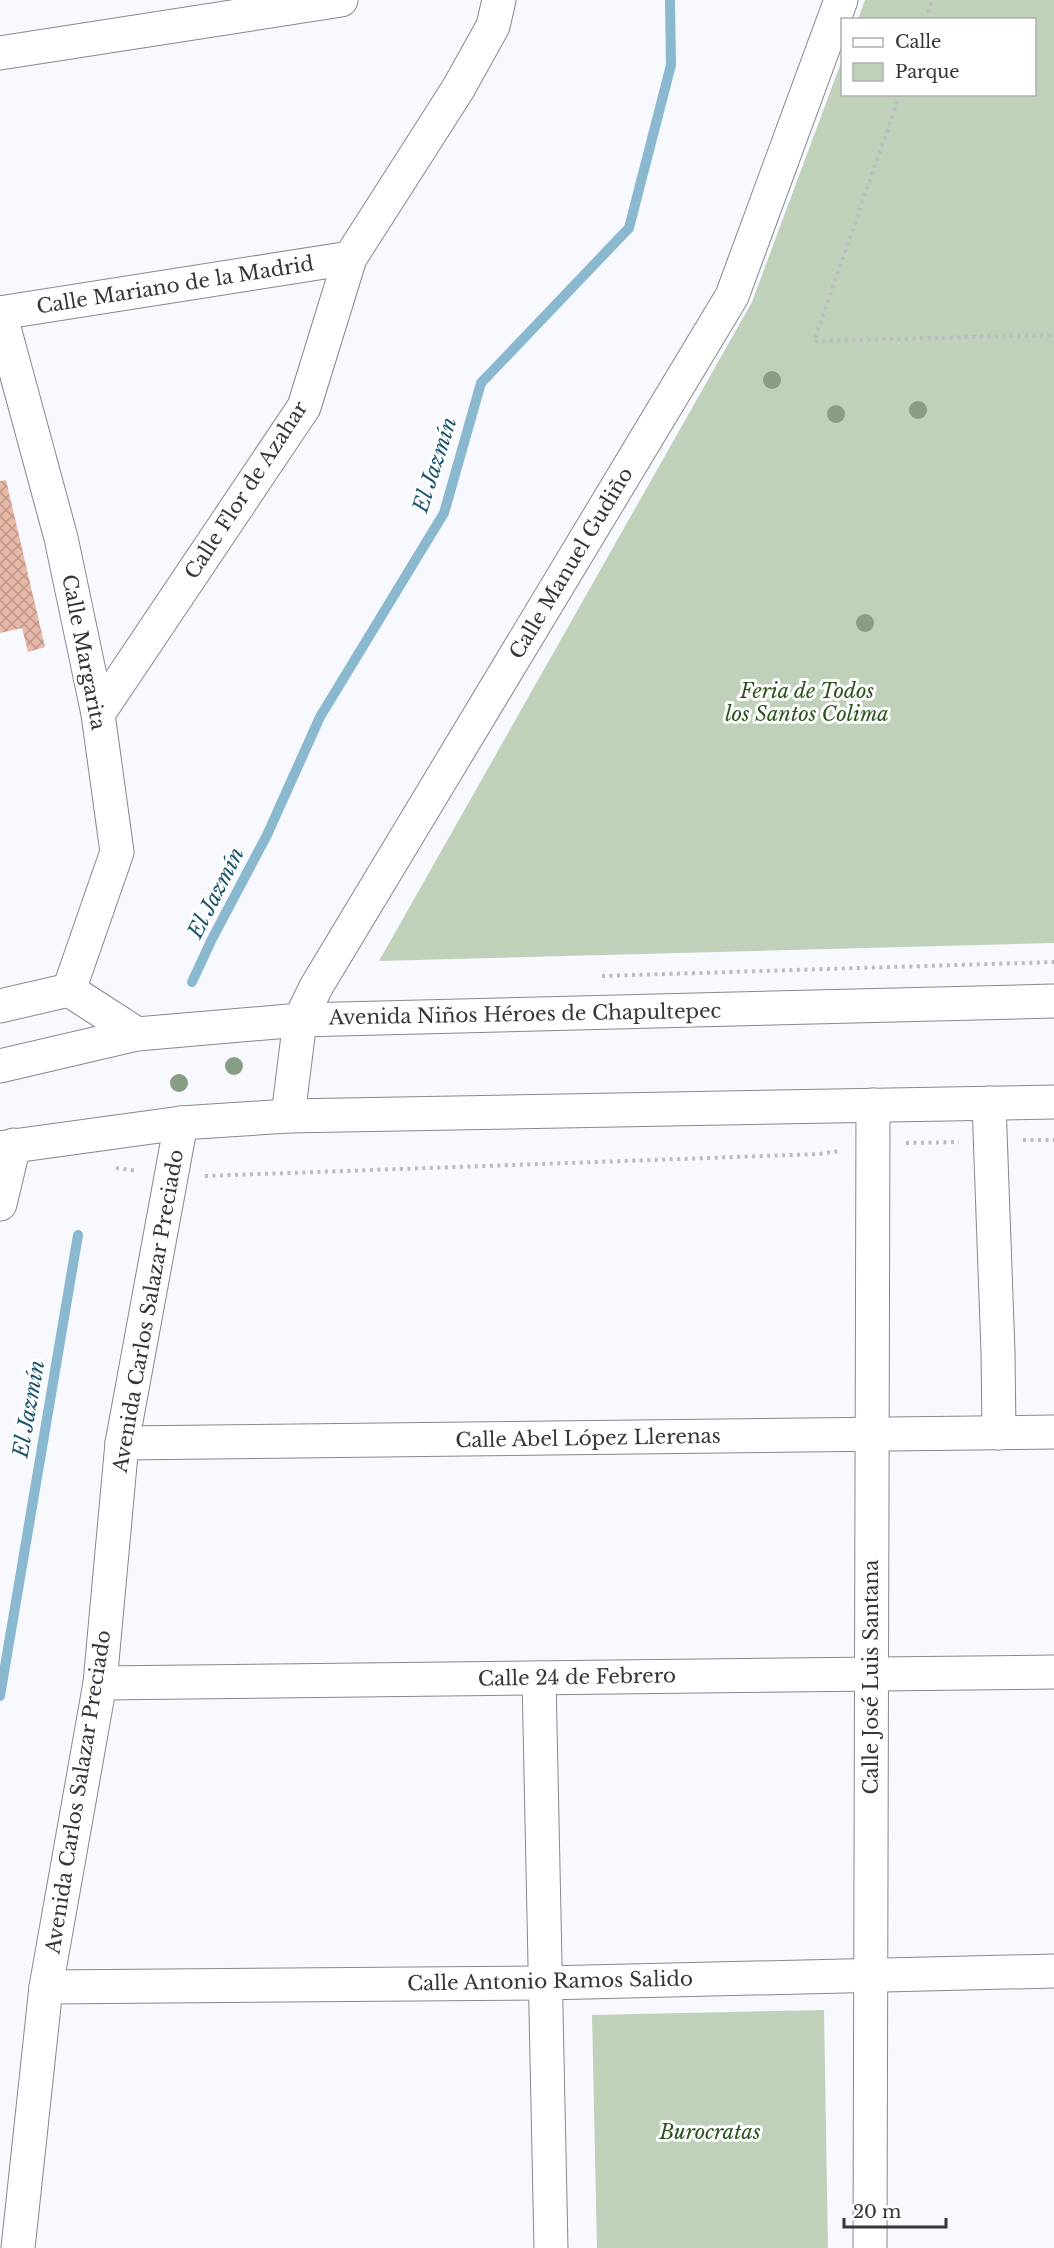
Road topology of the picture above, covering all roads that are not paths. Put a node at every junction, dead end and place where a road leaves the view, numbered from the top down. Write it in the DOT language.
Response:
graph roads {
  1 [pos="340,0"];
  2 [pos="500,0"];
  3 [pos="841,0"];
  4 [pos="0,53"];
  5 [pos="350,258"];
  6 [pos="0,313"];
  7 [pos="98,714"];
  8 [pos="69,990"];
  9 [pos="1054,1001"];
  10 [pos="0,1006"];
  11 [pos="300,1020"];
  12 [pos="137,1034"];
  13 [pos="0,1066"];
  14 [pos="1054,1102"];
  15 [pos="989,1103"];
  16 [pos="873,1106"];
  17 [pos="288,1116"];
  18 [pos="181,1123"];
  19 [pos="7,1147"];
  20 [pos="0,1202"];
  21 [pos="1054,1432"];
  22 [pos="999,1433"];
  23 [pos="872,1434"];
  24 [pos="123,1443"];
  25 [pos="1054,1672"];
  26 [pos="871,1674"];
  27 [pos="539,1678"];
  28 [pos="100,1683"];
  29 [pos="1054,1971"];
  30 [pos="870,1974"];
  31 [pos="545,1983"];
  32 [pos="46,1987"];
  33 [pos="18,2248"];
  34 [pos="551,2248"];
  35 [pos="870,2248"];
  1 -- 4 [label="street"];
  2 -- 5 [label="street, Calle Flor de Azahar"];
  3 -- 11 [label="street, Calle Manuel Gudiño"];
  5 -- 6 [label="street, Calle Mariano de la Madrid"];
  5 -- 7 [label="street, Calle Flor de Azahar"];
  6 -- 7 [label="street, Calle Margarita"];
  7 -- 8 [label="street, Calle Margarita"];
  8 -- 10 [label="street"];
  8 -- 12 [label="street"];
  9 -- 11 [label="street, Avenida Niños Héroes de Chapultepec"];
  11 -- 12 [label="street, Avenida Niños Héroes de Chapultepec"];
  11 -- 17 [label="street, Calle Manuel Gudiño"];
  12 -- 13 [label="street, Avenida Niños Héroes de Chapultepec"];
  14 -- 15 [label="street"];
  15 -- 16 [label="street"];
  15 -- 22 [label="street"];
  16 -- 17 [label="street"];
  16 -- 23 [label="street, Calle José Luis Santana"];
  17 -- 18 [label="street"];
  18 -- 19 [label="street"];
  18 -- 24 [label="street, Avenida Carlos Salazar Preciado"];
  19 -- 20 [label="street"];
  21 -- 22 [label="street, Calle Abel López Llerenas"];
  22 -- 23 [label="street, Calle Abel López Llerenas"];
  23 -- 24 [label="street, Calle Abel López Llerenas"];
  23 -- 26 [label="street, Calle José Luis Santana"];
  24 -- 28 [label="street, Avenida Carlos Salazar Preciado"];
  25 -- 26 [label="street, Calle 24 de Febrero"];
  26 -- 27 [label="street, Calle 24 de Febrero"];
  26 -- 30 [label="street, Calle José Luis Santana"];
  27 -- 28 [label="street, Calle 24 de Febrero"];
  27 -- 31 [label="street"];
  28 -- 32 [label="street, Avenida Carlos Salazar Preciado"];
  29 -- 30 [label="street, Calle Antonio Ramos Salido"];
  30 -- 31 [label="street, Calle Antonio Ramos Salido"];
  30 -- 35 [label="street, Calle José Luis Santana"];
  31 -- 32 [label="street, Calle Antonio Ramos Salido"];
  31 -- 34 [label="street"];
  32 -- 33 [label="street, Avenida Carlos Salazar Preciado"];
}
